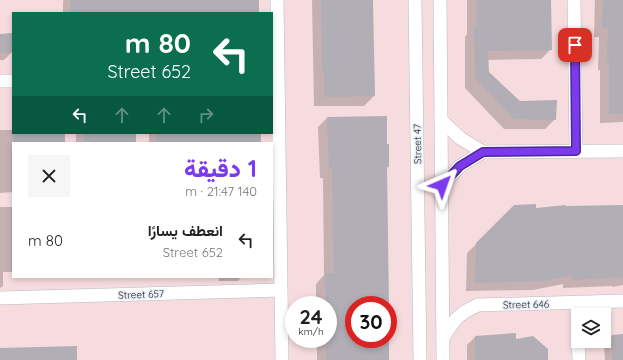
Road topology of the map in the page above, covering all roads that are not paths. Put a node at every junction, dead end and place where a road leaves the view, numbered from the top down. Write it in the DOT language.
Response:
graph roads {
  1 [pos="277,0"];
  2 [pos="415,0"];
  3 [pos="440,0"];
  4 [pos="574,0"];
  5 [pos="275,80"];
  6 [pos="0,81"];
  7 [pos="12,81"];
  8 [pos="440,120"];
  9 [pos="576,151"];
  10 [pos="623,151"];
  11 [pos="483,152"];
  12 [pos="442,185"];
  13 [pos="281,290"];
  14 [pos="0,298"];
  15 [pos="623,301"];
  16 [pos="584,308"];
  17 [pos="571,309"];
  18 [pos="443,338"];
  19 [pos="578,348"];
  20 [pos="282,360"];
  21 [pos="420,360"];
  22 [pos="443,360"];
  23 [pos="579,360"];
  1 -- 5 [label="street"];
  2 -- 21 [label="street, Street 47"];
  3 -- 8 [label="street"];
  4 -- 9 [label="street"];
  5 -- 13 [label="street"];
  6 -- 7 [label="street"];
  8 -- 11 [label="street"];
  8 -- 12 [label="street"];
  9 -- 10 [label="street"];
  9 -- 11 [label="street"];
  11 -- 12 [label="street"];
  12 -- 18 [label="street"];
  13 -- 14 [label="street, Street 657"];
  13 -- 20 [label="street"];
  15 -- 16 [label="street, Street 646"];
  17 -- 18 [label="street, Street 646"];
  18 -- 22 [label="street"];
  19 -- 23 [label="street"];
}
